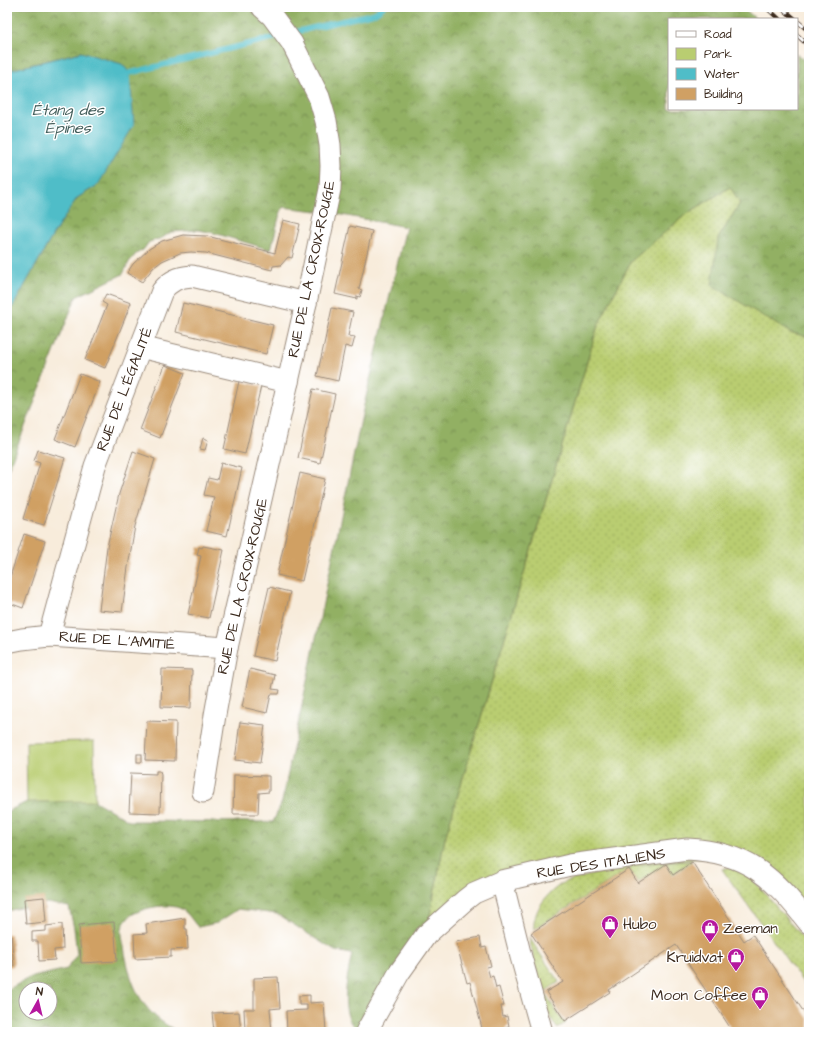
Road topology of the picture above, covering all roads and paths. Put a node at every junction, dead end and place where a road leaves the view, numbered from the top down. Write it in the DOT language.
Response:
graph roads {
  1 [pos="262,7"];
  2 [pos="306,303"];
  3 [pos="140,348"];
  4 [pos="288,382"];
  5 [pos="49,636"];
  6 [pos="7,642"];
  7 [pos="227,648"];
  8 [pos="203,792"];
  9 [pos="502,881"];
  10 [pos="809,923"];
  11 [pos="366,1032"];
  12 [pos="542,1032"];
  1 -- 2 [label="street, RUE DE LA CROIX-ROUGE"];
  2 -- 3 [label="street, RUE DE L'ÉGALITÉ"];
  2 -- 4 [label="street, RUE DE LA CROIX-ROUGE"];
  3 -- 4 [label="street"];
  3 -- 5 [label="street, RUE DE L'ÉGALITÉ"];
  4 -- 7 [label="street, RUE DE LA CROIX-ROUGE"];
  5 -- 6 [label="street, RUE DE L'AMITIÉ"];
  5 -- 7 [label="street, RUE DE L'AMITIÉ"];
  7 -- 8 [label="street, RUE DE LA CROIX-ROUGE"];
  9 -- 10 [label="street, RUE DES ITALIENS"];
  9 -- 11 [label="street, RUE DES ITALIENS"];
  9 -- 12 [label="street"];
}
